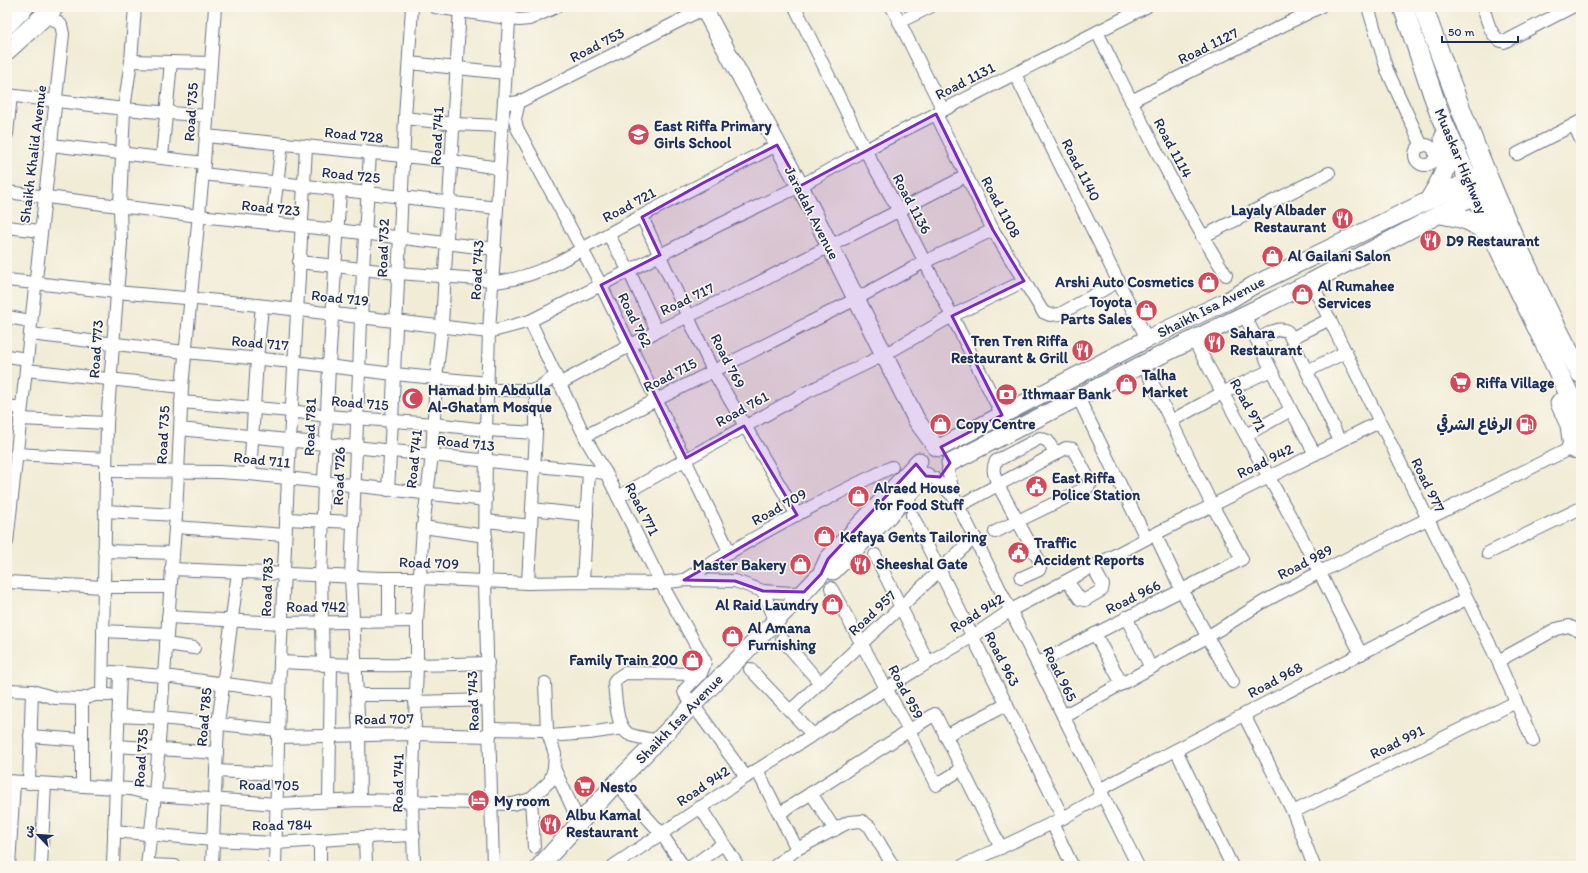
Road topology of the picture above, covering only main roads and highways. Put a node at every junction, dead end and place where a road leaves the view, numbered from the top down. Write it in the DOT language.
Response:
graph roads {
  1 [pos="24,7"];
  2 [pos="1403,7"];
  3 [pos="1423,7"];
  4 [pos="50,11"];
  5 [pos="7,24"];
  6 [pos="7,50"];
  7 [pos="1440,114"];
  8 [pos="1495,240"];
  9 [pos="1552,358"];
  10 [pos="1581,374"];
  11 [pos="1581,419"];
  12 [pos="1577,450"];
  1 -- 5 [label="main road"];
  2 -- 7 [label="main road, Muaskar Highway"];
  3 -- 10 [label="main road, Muaskar Highway"];
  4 -- 6 [label="main road"];
  7 -- 8 [label="main road, Muaskar Highway"];
  7 -- 8 [label="main road"];
  8 -- 9 [label="main road, Muaskar Highway"];
  9 -- 11 [label="main road, Muaskar Highway"];
  9 -- 12 [label="main road"];
}
